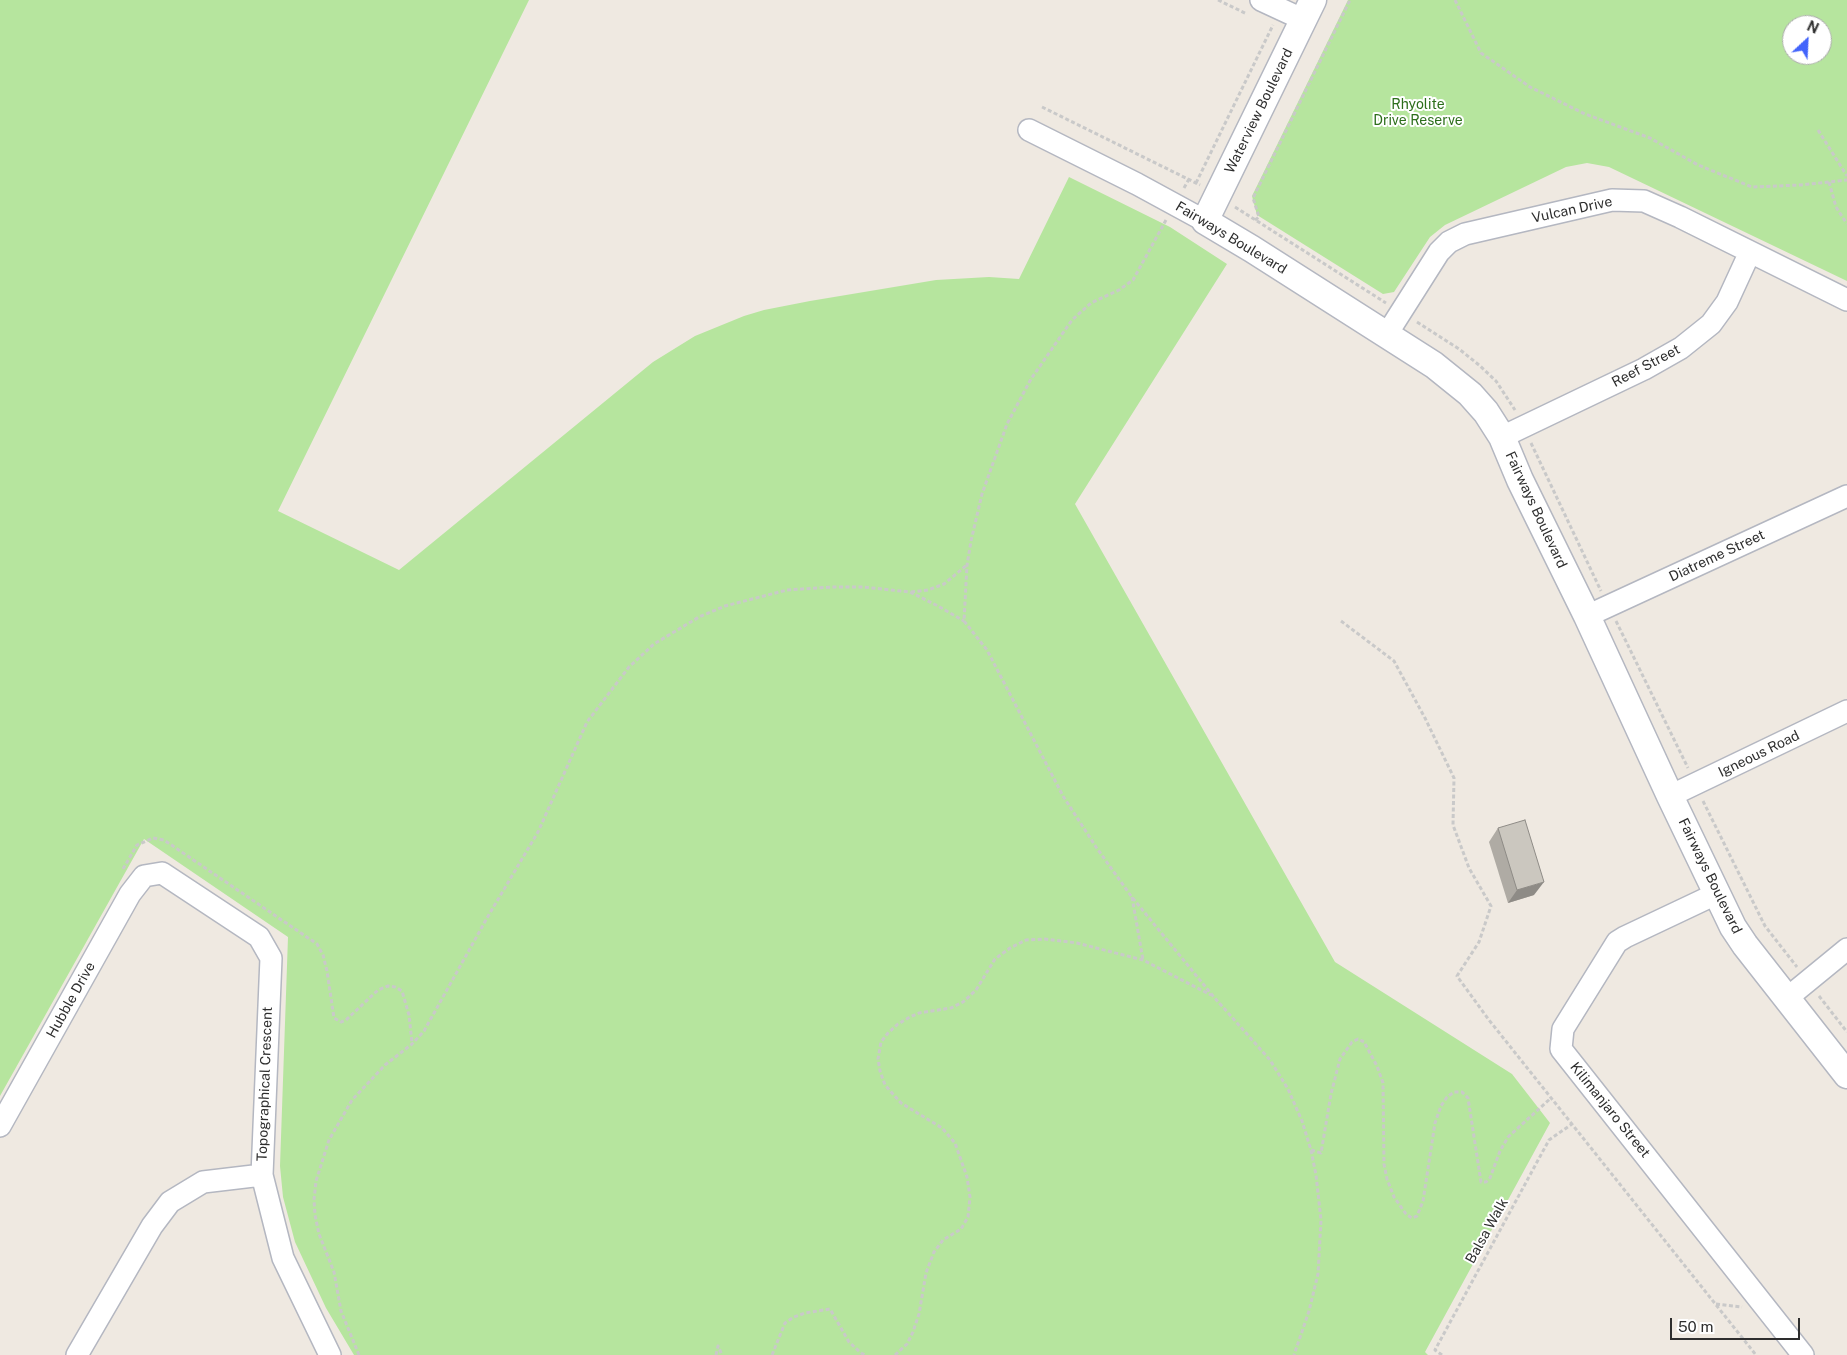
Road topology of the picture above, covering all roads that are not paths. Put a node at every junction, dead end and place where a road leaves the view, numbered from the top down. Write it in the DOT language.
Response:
graph roads {
  1 [pos="1255,8"];
  2 [pos="1308,10"];
  3 [pos="1030,130"];
  4 [pos="1205,221"];
  5 [pos="1750,252"];
  6 [pos="1847,300"];
  7 [pos="1387,334"];
  8 [pos="1502,437"];
  9 [pos="1847,496"];
  10 [pos="1587,616"];
  11 [pos="1847,711"];
  12 [pos="1670,796"];
  13 [pos="144,876"];
  14 [pos="1718,893"];
  15 [pos="1847,949"];
  16 [pos="1786,999"];
  17 [pos="1847,1075"];
  18 [pos="0,1126"];
  19 [pos="262,1175"];
  20 [pos="77,1355"];
  21 [pos="330,1355"];
  22 [pos="1803,1355"];
  1 -- 2 [label="street"];
  2 -- 4 [label="street, Waterview Boulevard"];
  3 -- 4 [label="street, Fairways Boulevard"];
  4 -- 7 [label="street, Fairways Boulevard"];
  5 -- 6 [label="street, Vulcan Drive"];
  5 -- 7 [label="street, Vulcan Drive"];
  5 -- 8 [label="street, Reef Street"];
  7 -- 8 [label="street, Fairways Boulevard"];
  8 -- 10 [label="street, Fairways Boulevard"];
  9 -- 10 [label="street, Diatreme Street"];
  10 -- 12 [label="street, Fairways Boulevard"];
  11 -- 12 [label="street, Igneous Road"];
  12 -- 14 [label="street, Fairways Boulevard"];
  13 -- 18 [label="street, Hubble Drive"];
  13 -- 19 [label="street, Topographical Crescent"];
  14 -- 16 [label="street, Fairways Boulevard"];
  14 -- 22 [label="street, Kilimanjaro Street"];
  15 -- 16 [label="street"];
  16 -- 17 [label="street, Fairways Boulevard"];
  19 -- 20 [label="street"];
  19 -- 21 [label="street, Topographical Crescent"];
}
